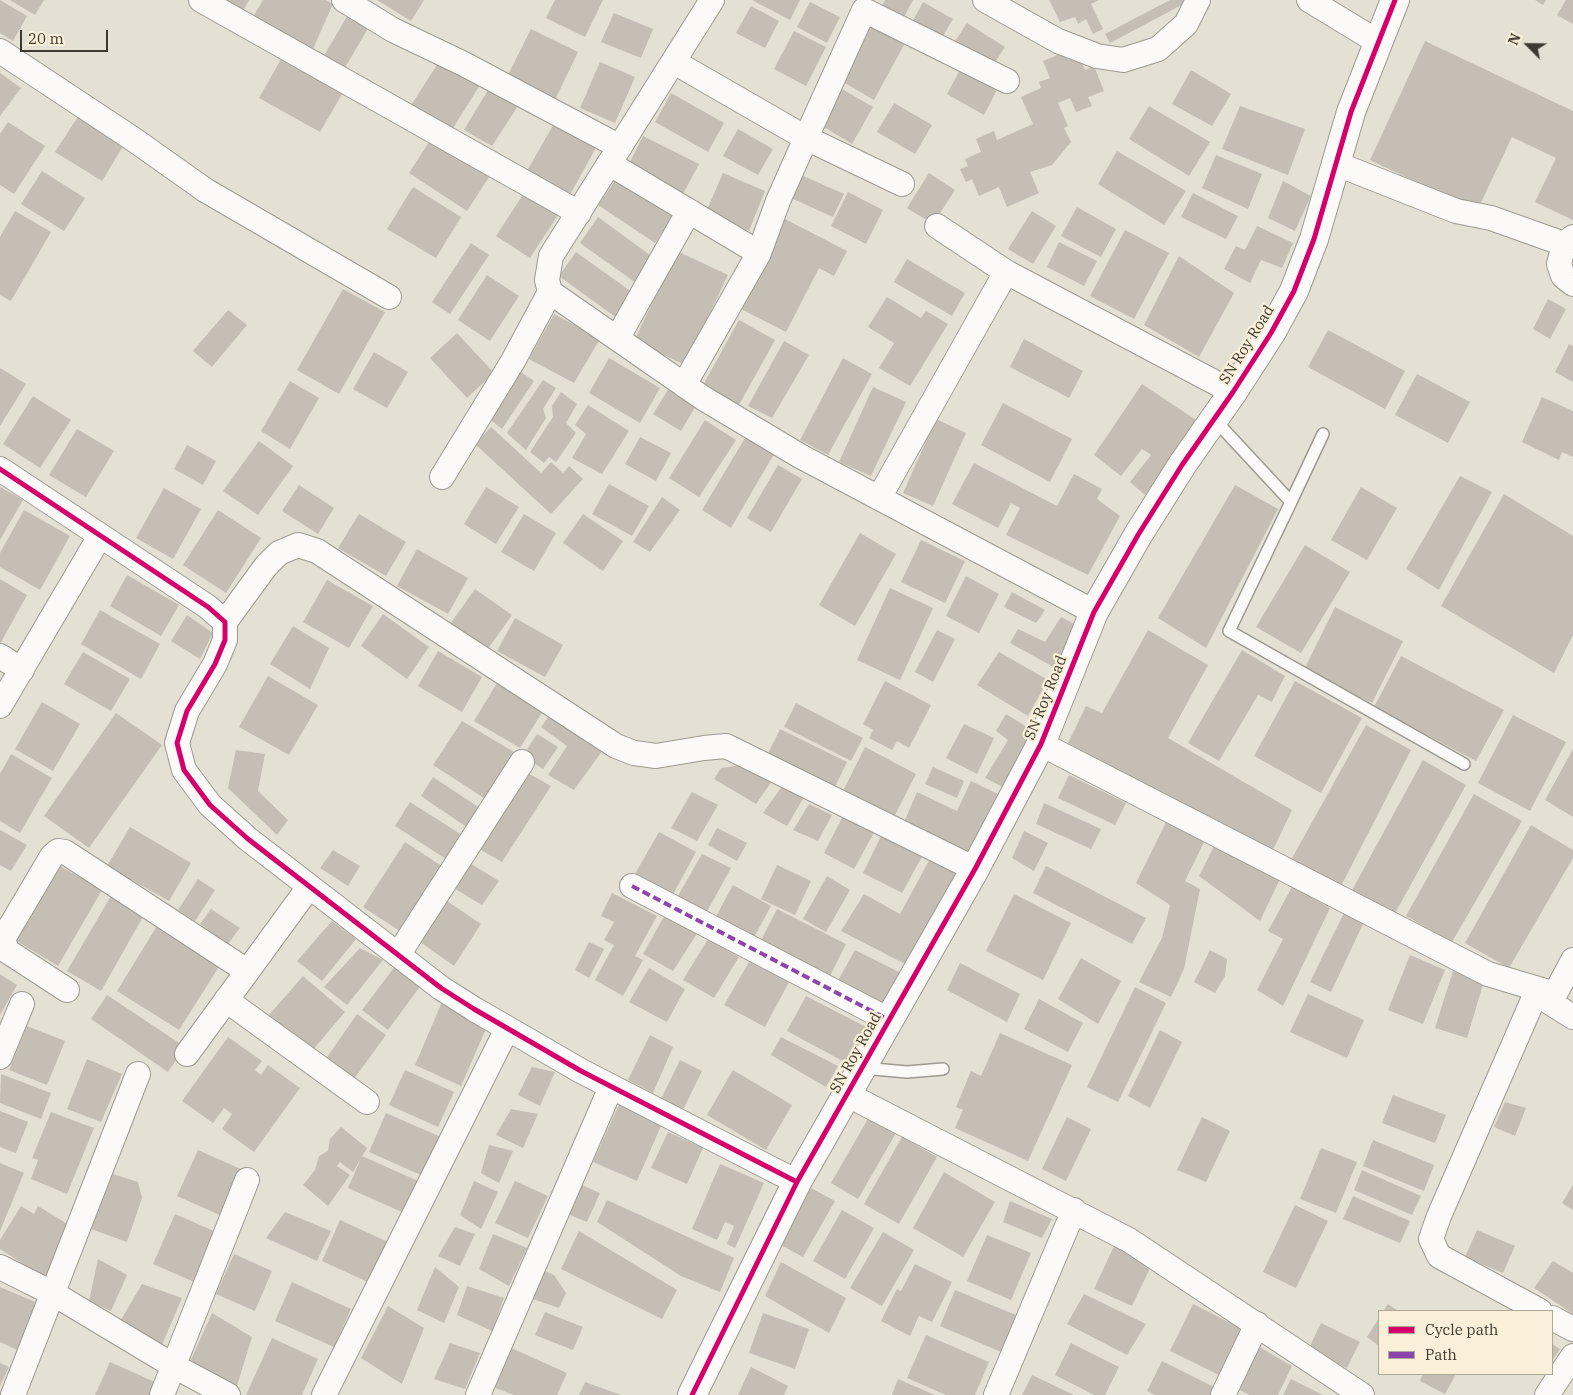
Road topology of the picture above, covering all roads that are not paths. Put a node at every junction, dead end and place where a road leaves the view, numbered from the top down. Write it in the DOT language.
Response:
graph roads {
  1 [pos="201,0"];
  2 [pos="344,0"];
  3 [pos="712,0"];
  4 [pos="985,0"];
  5 [pos="1198,0"];
  6 [pos="1309,0"];
  7 [pos="1394,0"];
  8 [pos="1378,42"];
  9 [pos="0,51"];
  10 [pos="674,62"];
  11 [pos="1007,81"];
  12 [pos="806,138"];
  13 [pos="615,155"];
  14 [pos="1337,164"];
  15 [pos="902,184"];
  16 [pos="690,211"];
  17 [pos="578,213"];
  18 [pos="937,226"];
  19 [pos="1569,240"];
  20 [pos="759,253"];
  21 [pos="1006,272"];
  22 [pos="1573,284"];
  23 [pos="550,292"];
  24 [pos="389,297"];
  25 [pos="618,337"];
  26 [pos="684,385"];
  27 [pos="1233,392"];
  28 [pos="1214,419"];
  29 [pos="1323,434"];
  30 [pos="0,470"];
  31 [pos="442,477"];
  32 [pos="878,498"];
  33 [pos="1291,502"];
  34 [pos="100,536"];
  35 [pos="1094,612"];
  36 [pos="225,622"];
  37 [pos="0,656"];
  38 [pos="22,670"];
  39 [pos="0,706"];
  40 [pos="1041,744"];
  41 [pos="522,762"];
  42 [pos="1464,764"];
  43 [pos="974,869"];
  44 [pos="632,886"];
  45 [pos="309,887"];
  46 [pos="398,955"];
  47 [pos="1573,960"];
  48 [pos="247,971"];
  49 [pos="1527,988"];
  50 [pos="67,990"];
  51 [pos="226,1000"];
  52 [pos="22,1004"];
  53 [pos="1573,1017"];
  54 [pos="889,1020"];
  55 [pos="506,1028"];
  56 [pos="188,1054"];
  57 [pos="0,1057"];
  58 [pos="862,1068"];
  59 [pos="943,1069"];
  60 [pos="138,1074"];
  61 [pos="611,1087"];
  62 [pos="848,1095"];
  63 [pos="367,1102"];
  64 [pos="247,1180"];
  65 [pos="797,1182"];
  66 [pos="1074,1210"];
  67 [pos="0,1267"];
  68 [pos="54,1294"];
  69 [pos="1538,1310"];
  70 [pos="1553,1319"];
  71 [pos="1257,1324"];
  72 [pos="1573,1329"];
  73 [pos="1573,1356"];
  74 [pos="174,1366"];
  75 [pos="1358,1394"];
  76 [pos="13,1395"];
  77 [pos="162,1395"];
  78 [pos="228,1395"];
  79 [pos="324,1395"];
  80 [pos="478,1395"];
  81 [pos="692,1395"];
  82 [pos="996,1395"];
  83 [pos="1223,1395"];
  84 [pos="1547,1395"];
  1 -- 17 [label="street"];
  2 -- 13 [label="street"];
  3 -- 10 [label="street"];
  4 -- 5 [label="street"];
  6 -- 8 [label="street"];
  7 -- 8 [label="street, SN Roy Road"];
  8 -- 14 [label="street, SN Roy Road"];
  9 -- 24 [label="street"];
  10 -- 12 [label="street"];
  10 -- 13 [label="street"];
  11 -- 12 [label="street"];
  12 -- 15 [label="street"];
  12 -- 20 [label="street"];
  13 -- 16 [label="street"];
  13 -- 17 [label="street"];
  14 -- 19 [label="street"];
  14 -- 27 [label="street, SN Roy Road"];
  16 -- 20 [label="street"];
  16 -- 25 [label="street"];
  17 -- 23 [label="street"];
  18 -- 21 [label="street"];
  19 -- 22 [label="street"];
  20 -- 26 [label="street"];
  21 -- 27 [label="street"];
  21 -- 32 [label="street"];
  23 -- 25 [label="street"];
  23 -- 31 [label="street"];
  25 -- 26 [label="street"];
  26 -- 32 [label="street"];
  27 -- 28 [label="street, SN Roy Road"];
  28 -- 33 [label="lane"];
  28 -- 35 [label="street, SN Roy Road"];
  29 -- 33 [label="lane"];
  30 -- 34 [label="street"];
  32 -- 35 [label="street"];
  33 -- 42 [label="lane"];
  34 -- 36 [label="street"];
  34 -- 38 [label="street"];
  35 -- 40 [label="street, SN Roy Road"];
  36 -- 43 [label="street"];
  36 -- 45 [label="street"];
  37 -- 38 [label="street"];
  38 -- 39 [label="street"];
  40 -- 43 [label="street, SN Roy Road"];
  40 -- 49 [label="street"];
  41 -- 46 [label="street"];
  43 -- 54 [label="street, SN Roy Road"];
  44 -- 54 [label="street"];
  45 -- 46 [label="street"];
  45 -- 48 [label="street"];
  46 -- 55 [label="street"];
  47 -- 49 [label="street"];
  48 -- 50 [label="street"];
  48 -- 51 [label="street"];
  49 -- 53 [label="street"];
  49 -- 69 [label="street"];
  51 -- 56 [label="street"];
  51 -- 63 [label="street"];
  52 -- 57 [label="street"];
  54 -- 58 [label="street, SN Roy Road"];
  55 -- 61 [label="street"];
  55 -- 79 [label="street"];
  58 -- 59 [label="lane"];
  58 -- 62 [label="street, SN Roy Road"];
  60 -- 68 [label="street"];
  61 -- 65 [label="street"];
  61 -- 80 [label="street"];
  62 -- 65 [label="street, SN Roy Road"];
  62 -- 66 [label="street"];
  64 -- 74 [label="street"];
  65 -- 81 [label="street, SN Roy Road"];
  66 -- 71 [label="street"];
  66 -- 82 [label="street"];
  67 -- 68 [label="street"];
  68 -- 74 [label="street"];
  68 -- 76 [label="street"];
  70 -- 72 [label="street"];
  71 -- 75 [label="street"];
  71 -- 83 [label="street"];
  73 -- 84 [label="street"];
  74 -- 77 [label="street"];
  74 -- 78 [label="street"];
}
